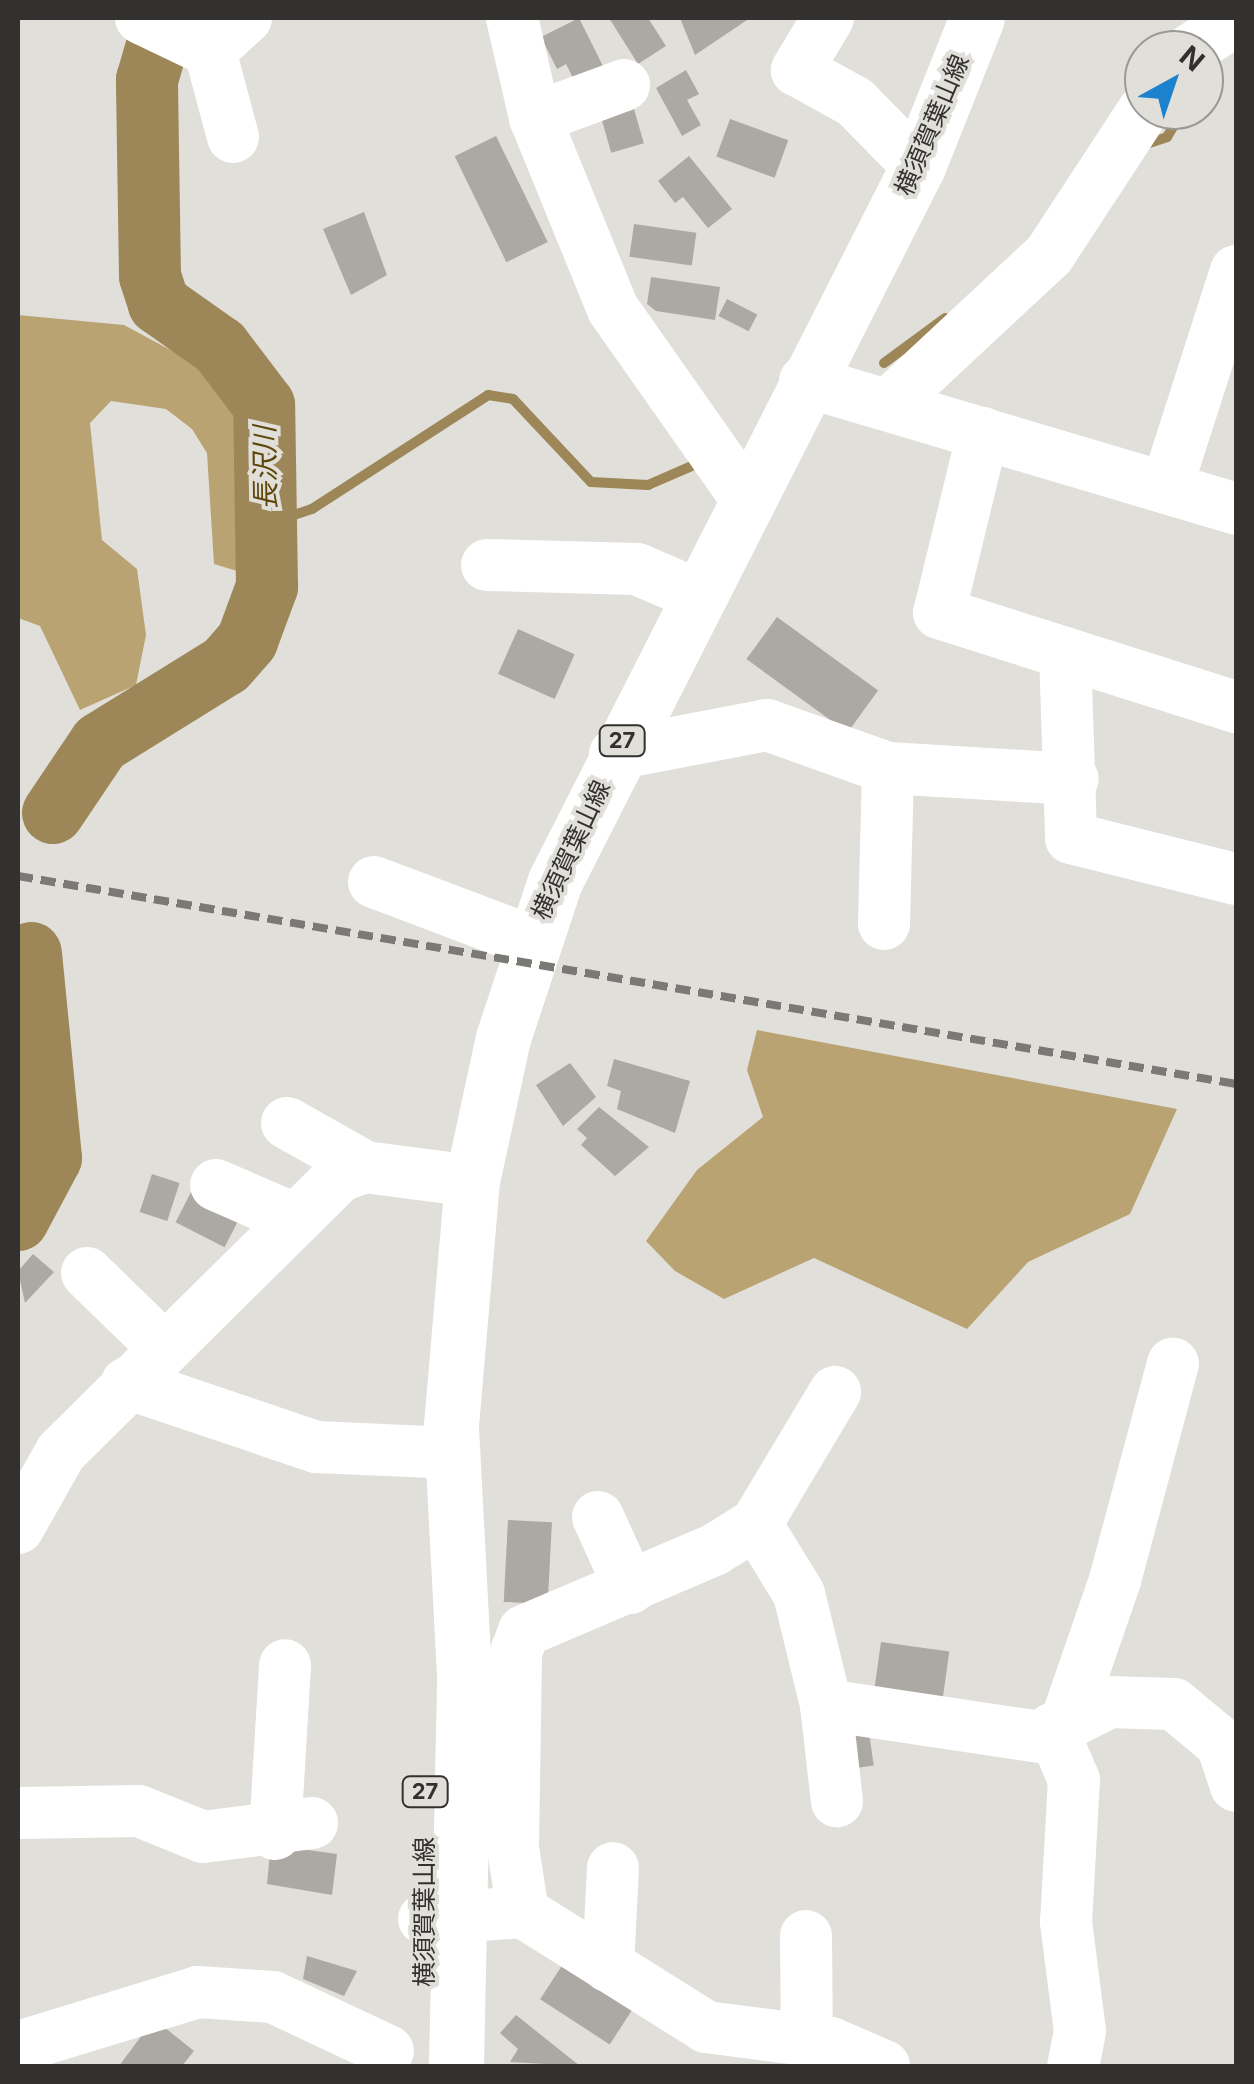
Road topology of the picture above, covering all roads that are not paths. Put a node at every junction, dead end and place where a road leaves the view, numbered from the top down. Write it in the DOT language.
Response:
graph roads {
  1 [pos="141,18"];
  2 [pos="512,18"];
  3 [pos="828,18"];
  4 [pos="978,18"];
  5 [pos="216,37"];
  6 [pos="624,85"];
  7 [pos="536,118"];
  8 [pos="1131,130"];
  9 [pos="233,136"];
  10 [pos="918,166"];
  11 [pos="1236,271"];
  12 [pos="806,381"];
  13 [pos="890,404"];
  14 [pos="983,433"];
  15 [pos="1167,486"];
  16 [pos="747,500"];
  17 [pos="1236,509"];
  18 [pos="487,565"];
  19 [pos="695,594"];
  20 [pos="1065,654"];
  21 [pos="1236,707"];
  22 [pos="616,754"];
  23 [pos="888,768"];
  24 [pos="1073,779"];
  25 [pos="1236,879"];
  26 [pos="374,882"];
  27 [pos="884,924"];
  28 [pos="530,941"];
  29 [pos="287,1123"];
  30 [pos="365,1167"];
  31 [pos="472,1180"];
  32 [pos="216,1184"];
  33 [pos="292,1218"];
  34 [pos="88,1273"];
  35 [pos="163,1346"];
  36 [pos="1173,1364"];
  37 [pos="127,1383"];
  38 [pos="836,1392"];
  39 [pos="451,1452"];
  40 [pos="598,1517"];
  41 [pos="756,1524"];
  42 [pos="18,1528"];
  43 [pos="630,1588"];
  44 [pos="285,1665"];
  45 [pos="826,1705"];
  46 [pos="1076,1717"];
  47 [pos="1236,1786"];
  48 [pos="837,1800"];
  49 [pos="18,1813"];
  50 [pos="612,1868"];
  51 [pos="522,1912"];
  52 [pos="439,1918"];
  53 [pos="806,1936"];
  54 [pos="608,1966"];
  55 [pos="808,2042"];
  56 [pos="18,2047"];
  57 [pos="393,2057"];
  58 [pos="456,2066"];
  59 [pos="884,2066"];
  60 [pos="1073,2066"];
  1 -- 5 [label="street"];
  2 -- 7 [label="street"];
  3 -- 10 [label="street"];
  4 -- 10 [label="main road, 横須賀葉山線 / 27"];
  5 -- 9 [label="street"];
  6 -- 7 [label="street"];
  7 -- 16 [label="street"];
  8 -- 13 [label="street"];
  10 -- 12 [label="main road, 横須賀葉山線 / 27"];
  11 -- 15 [label="street"];
  12 -- 13 [label="street"];
  12 -- 16 [label="main road, 横須賀葉山線 / 27"];
  13 -- 14 [label="street"];
  14 -- 15 [label="street"];
  14 -- 20 [label="street"];
  15 -- 17 [label="street"];
  16 -- 19 [label="main road, 横須賀葉山線 / 27"];
  18 -- 19 [label="street"];
  19 -- 22 [label="main road, 横須賀葉山線 / 27"];
  20 -- 21 [label="street"];
  20 -- 24 [label="street"];
  22 -- 23 [label="street"];
  22 -- 28 [label="main road, 横須賀葉山線 / 27"];
  23 -- 24 [label="street"];
  23 -- 27 [label="street"];
  24 -- 25 [label="street"];
  26 -- 28 [label="street"];
  28 -- 31 [label="main road, 横須賀葉山線 / 27"];
  29 -- 30 [label="street"];
  30 -- 31 [label="street"];
  30 -- 33 [label="street"];
  31 -- 39 [label="main road, 横須賀葉山線 / 27"];
  32 -- 33 [label="street"];
  33 -- 35 [label="street"];
  34 -- 35 [label="street"];
  35 -- 37 [label="street"];
  36 -- 46 [label="street"];
  37 -- 39 [label="street"];
  37 -- 42 [label="street"];
  38 -- 41 [label="street"];
  39 -- 52 [label="main road, 横須賀葉山線 / 27"];
  40 -- 43 [label="street"];
  41 -- 43 [label="street"];
  41 -- 45 [label="street"];
  43 -- 51 [label="street"];
  44 -- 49 [label="street"];
  45 -- 46 [label="street"];
  45 -- 48 [label="street"];
  46 -- 47 [label="street"];
  46 -- 60 [label="street"];
  50 -- 54 [label="street"];
  51 -- 52 [label="street"];
  51 -- 54 [label="street"];
  52 -- 57 [label="main road, 横須賀葉山線 / 27"];
  52 -- 58 [label="main road, 横須賀葉山線 / 27"];
  53 -- 55 [label="street"];
  54 -- 55 [label="street"];
  55 -- 59 [label="street"];
  56 -- 57 [label="street"];
}
